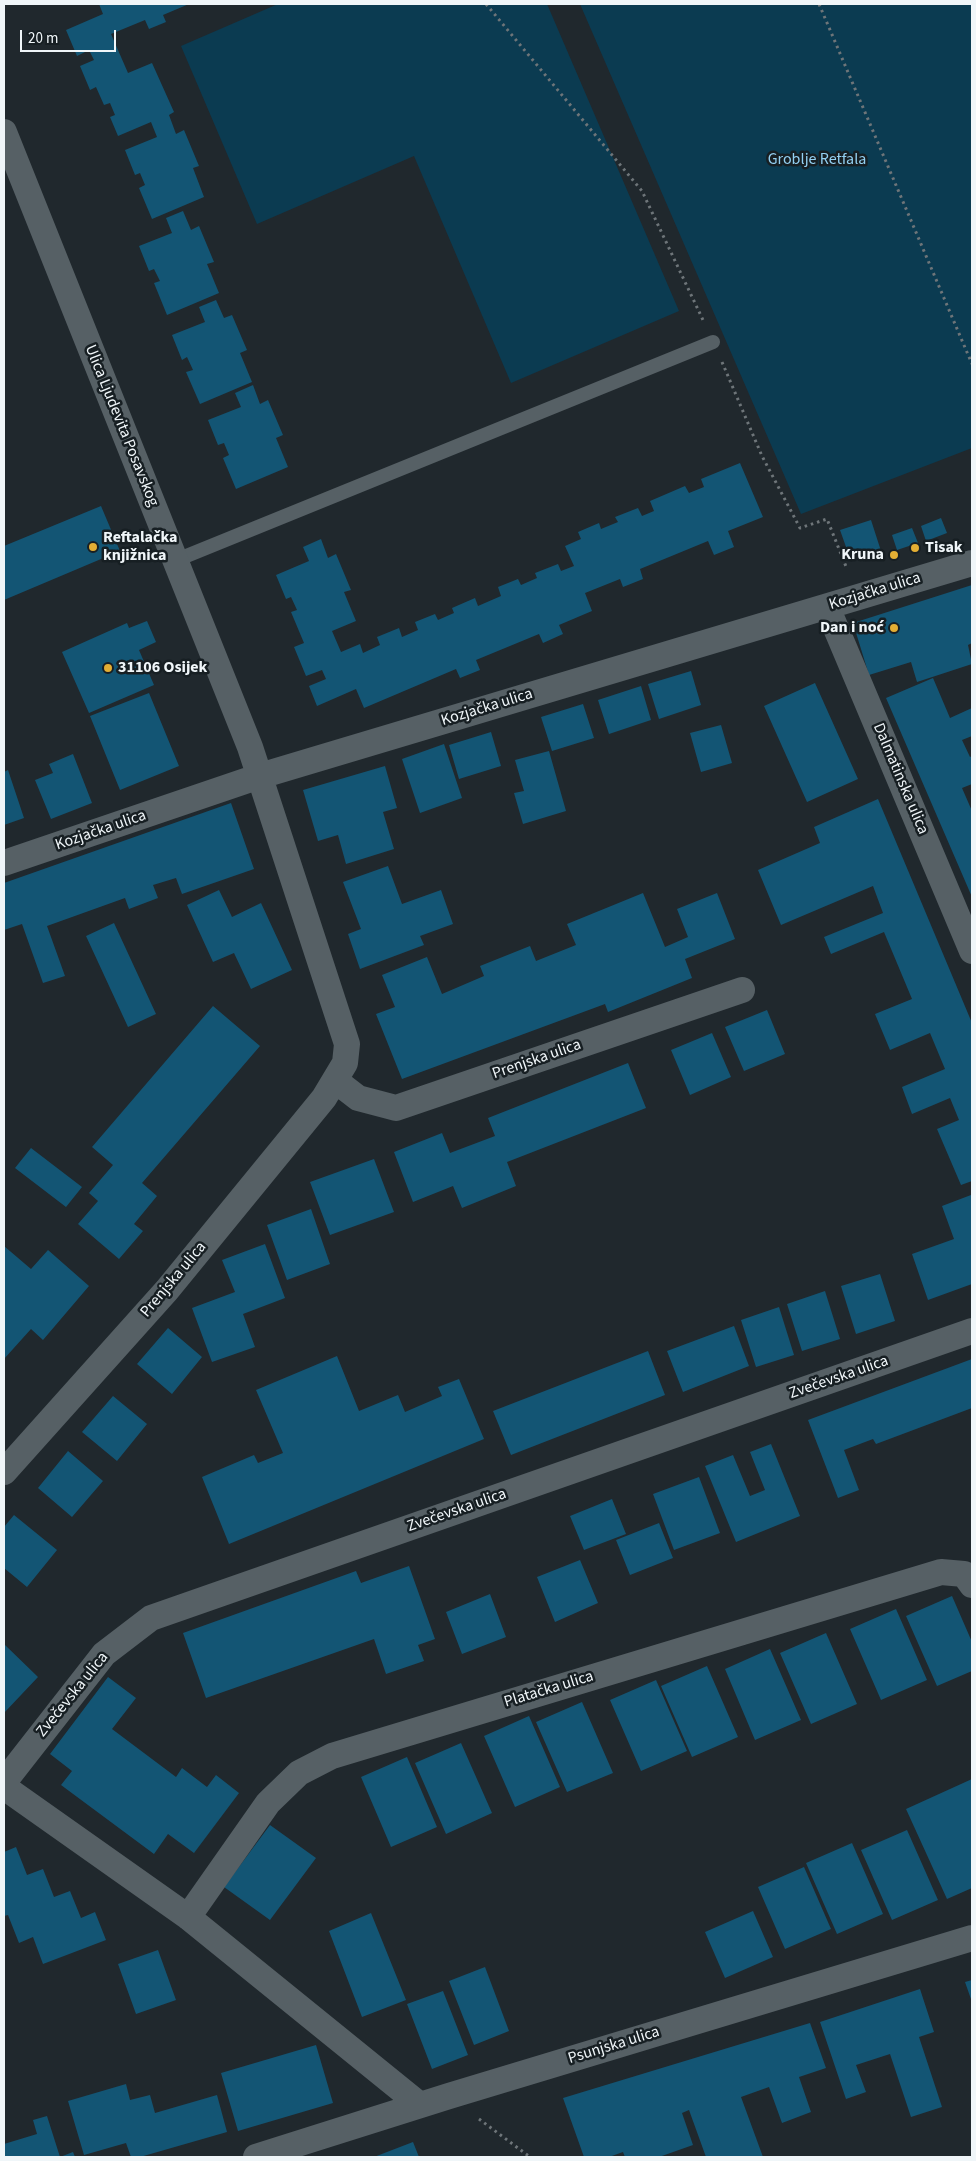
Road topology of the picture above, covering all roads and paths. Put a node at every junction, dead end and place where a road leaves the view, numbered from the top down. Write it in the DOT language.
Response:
graph roads {
  1 [pos="486,4"];
  2 [pos="825,4"];
  3 [pos="819,5"];
  4 [pos="4,132"];
  5 [pos="713,342"];
  6 [pos="972,364"];
  7 [pos="174,561"];
  8 [pos="972,563"];
  9 [pos="849,573"];
  10 [pos="827,607"];
  11 [pos="260,776"];
  12 [pos="4,862"];
  13 [pos="972,951"];
  14 [pos="742,990"];
  15 [pos="336,1081"];
  16 [pos="972,1331"];
  17 [pos="4,1472"];
  18 [pos="972,1585"];
  19 [pos="4,1782"];
  20 [pos="4,1787"];
  21 [pos="188,1917"];
  22 [pos="972,1938"];
  23 [pos="449,2096"];
  24 [pos="420,2105"];
  25 [pos="256,2157"];
  26 [pos="530,2157"];
  1 -- 5 [label="path"];
  2 -- 3 [label="path"];
  3 -- 6 [label="path"];
  4 -- 7 [label="street, Ulica Ljudevita Posavskog"];
  5 -- 7 [label="lane"];
  5 -- 9 [label="path"];
  7 -- 11 [label="street, Ulica Ljudevita Posavskog"];
  8 -- 10 [label="street, Kozjačka ulica"];
  10 -- 11 [label="street, Kozjačka ulica"];
  10 -- 13 [label="street, Dalmatinska ulica"];
  11 -- 12 [label="street, Kozjačka ulica"];
  11 -- 15 [label="street, Prenjska ulica"];
  14 -- 15 [label="street, Prenjska ulica"];
  15 -- 17 [label="street, Prenjska ulica"];
  16 -- 19 [label="street, Zvečevska ulica"];
  18 -- 21 [label="street, Platačka ulica"];
  20 -- 21 [label="street"];
  21 -- 24 [label="street"];
  22 -- 23 [label="street, Psunjska ulica"];
  23 -- 24 [label="street, Psunjska ulica"];
  23 -- 26 [label="path"];
  24 -- 25 [label="street, Psunjska ulica"];
}
